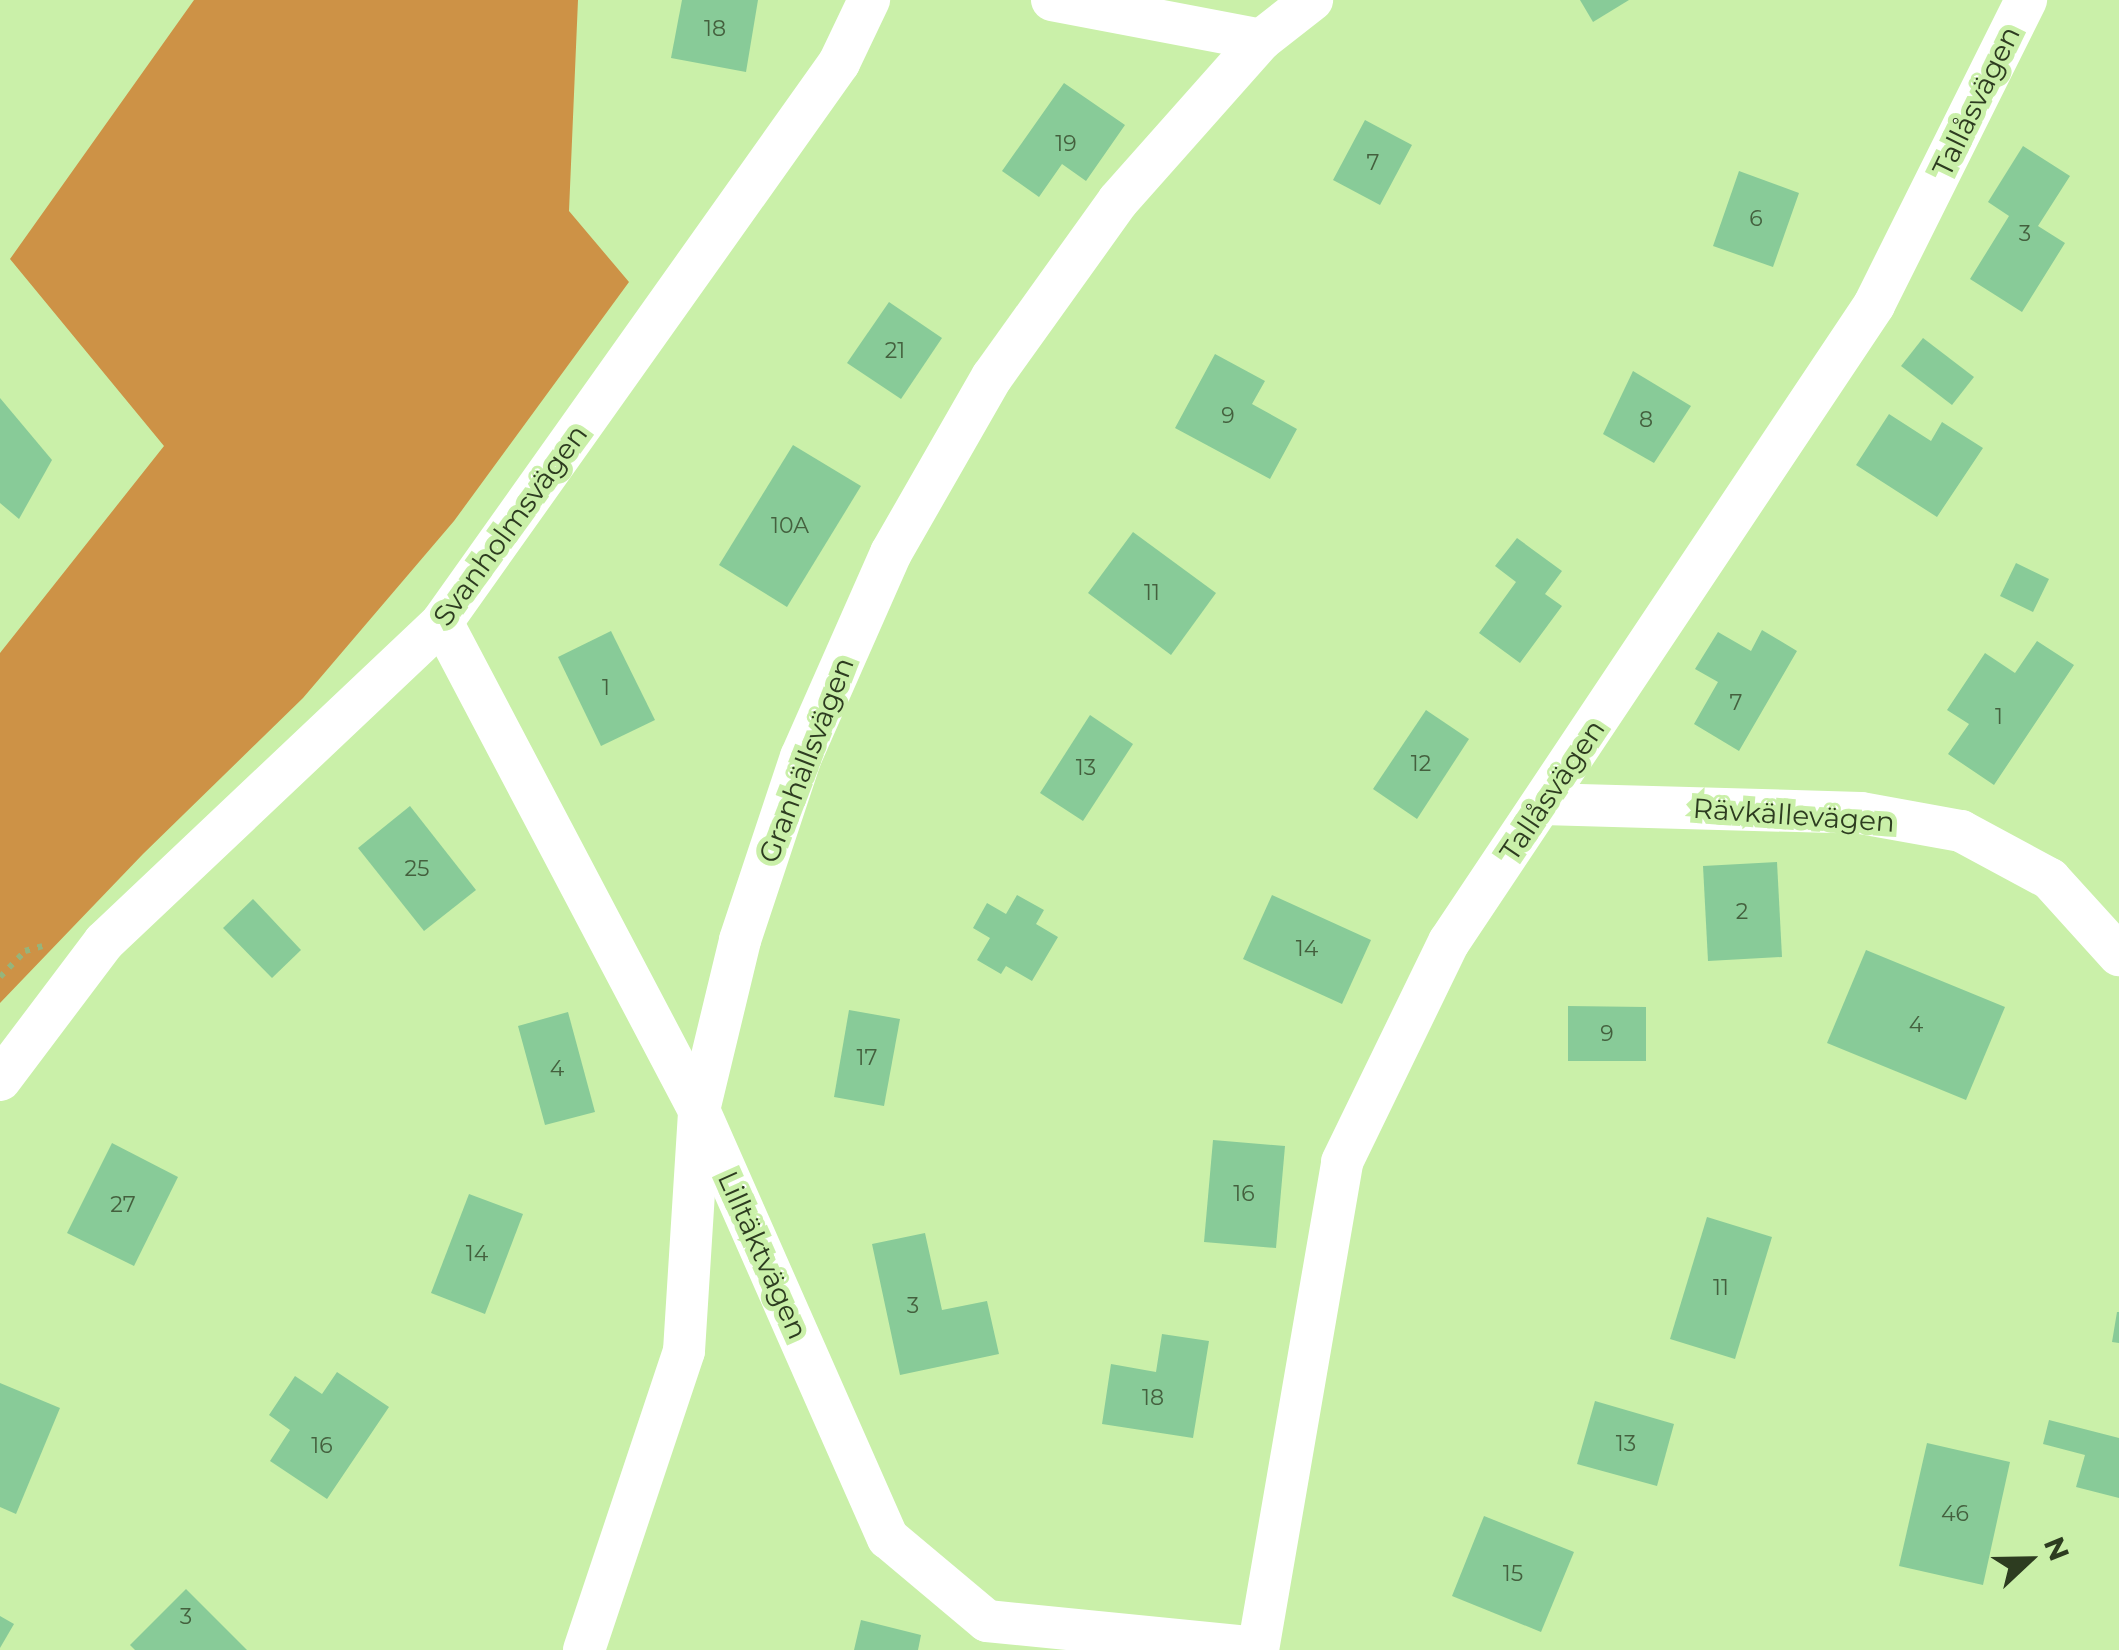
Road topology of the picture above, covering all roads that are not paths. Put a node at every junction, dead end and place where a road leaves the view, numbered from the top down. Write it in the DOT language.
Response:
graph roads {
  1 [pos="869,0"];
  2 [pos="1052,0"];
  3 [pos="1312,0"];
  4 [pos="2026,0"];
  5 [pos="1260,40"];
  6 [pos="442,622"];
  7 [pos="1543,804"];
  8 [pos="2119,955"];
  9 [pos="0,1080"];
  10 [pos="699,1110"];
  11 [pos="1258,1649"];
  12 [pos="584,1650"];
  1 -- 6 [label="street, Svanholmsvägen"];
  2 -- 5 [label="street"];
  3 -- 5 [label="street, Granhällsvägen"];
  4 -- 7 [label="street, Tallåsvägen"];
  5 -- 10 [label="street, Granhällsvägen"];
  6 -- 9 [label="street, Svanholmsvägen"];
  6 -- 10 [label="street, Lilltäktvägen"];
  7 -- 8 [label="street, Rävkällevägen"];
  7 -- 11 [label="street, Tallåsvägen"];
  10 -- 11 [label="street, Lilltäktvägen"];
  10 -- 12 [label="street, Granhällsvägen"];
}
